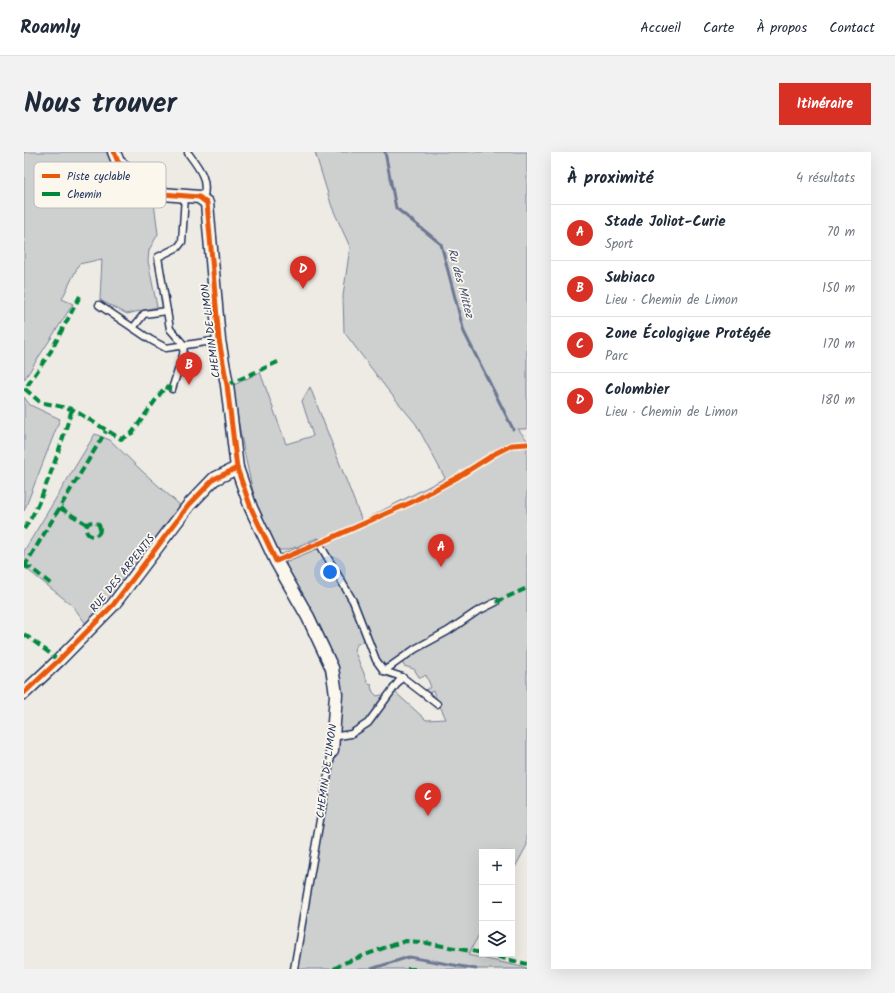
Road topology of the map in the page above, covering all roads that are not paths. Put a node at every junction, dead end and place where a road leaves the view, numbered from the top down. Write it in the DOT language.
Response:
graph roads {
  1 [pos="114,152"];
  2 [pos="188,153"];
  3 [pos="118,162"];
  4 [pos="166,194"];
  5 [pos="185,196"];
  6 [pos="203,200"];
  7 [pos="99,305"];
  8 [pos="167,311"];
  9 [pos="133,328"];
  10 [pos="219,340"];
  11 [pos="184,345"];
  12 [pos="172,390"];
  13 [pos="237,468"];
  14 [pos="276,561"];
  15 [pos="496,602"];
  16 [pos="384,671"];
  17 [pos="402,677"];
  18 [pos="24,693"];
  19 [pos="437,704"];
  20 [pos="332,736"];
  21 [pos="332,751"];
  22 [pos="294,969"];
  1 -- 3 [label="street"];
  2 -- 6 [label="lane"];
  4 -- 5 [label="street"];
  5 -- 6 [label="street"];
  5 -- 8 [label="lane"];
  6 -- 10 [label="street, CHEMIN DE LIMON"];
  7 -- 9 [label="lane"];
  8 -- 9 [label="lane"];
  8 -- 11 [label="lane"];
  9 -- 11 [label="lane"];
  10 -- 11 [label="lane"];
  10 -- 13 [label="street, CHEMIN DE LIMON"];
  11 -- 12 [label="lane"];
  13 -- 14 [label="street, CHEMIN DE LIMON"];
  13 -- 18 [label="street, RUE DES ARPENTIS"];
  14 -- 16 [label="lane"];
  14 -- 20 [label="street, CHEMIN DE LIMON"];
  15 -- 16 [label="lane"];
  16 -- 17 [label="lane"];
  17 -- 19 [label="lane"];
  17 -- 20 [label="lane"];
  20 -- 21 [label="street, CHEMIN DE LIMON"];
  21 -- 22 [label="lane, CHEMIN DE LIMON"];
}
